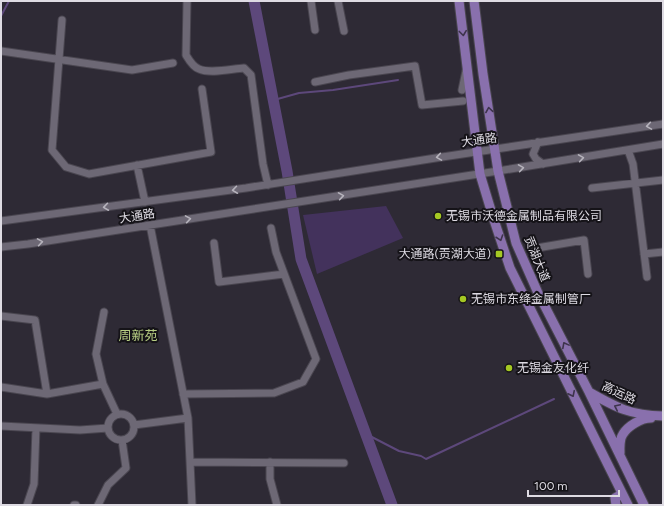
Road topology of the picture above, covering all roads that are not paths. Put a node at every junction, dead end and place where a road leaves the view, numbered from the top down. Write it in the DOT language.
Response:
graph roads {
  1 [pos="188,1"];
  2 [pos="311,1"];
  3 [pos="338,1"];
  4 [pos="459,1"];
  5 [pos="474,1"];
  6 [pos="62,20"];
  7 [pos="315,30"];
  8 [pos="344,31"];
  9 [pos="1,51"];
  10 [pos="58,59"];
  11 [pos="174,64"];
  12 [pos="467,65"];
  13 [pos="315,82"];
  14 [pos="202,89"];
  15 [pos="462,90"];
  16 [pos="463,101"];
  17 [pos="663,124"];
  18 [pos="538,142"];
  19 [pos="663,144"];
  20 [pos="495,149"];
  21 [pos="628,150"];
  22 [pos="477,151"];
  23 [pos="543,164"];
  24 [pos="137,165"];
  25 [pos="498,171"];
  26 [pos="480,174"];
  27 [pos="663,180"];
  28 [pos="635,183"];
  29 [pos="271,184"];
  30 [pos="592,188"];
  31 [pos="145,202"];
  32 [pos="1,222"];
  33 [pos="150,225"];
  34 [pos="271,228"];
  35 [pos="214,243"];
  36 [pos="1,247"];
  37 [pos="530,249"];
  38 [pos="663,252"];
  39 [pos="644,254"];
  40 [pos="284,274"];
  41 [pos="588,274"];
  42 [pos="647,277"];
  43 [pos="104,312"];
  44 [pos="1,316"];
  45 [pos="104,384"];
  46 [pos="1,387"];
  47 [pos="589,392"];
  48 [pos="47,394"];
  49 [pos="183,394"];
  50 [pos="117,414"];
  51 [pos="663,417"];
  52 [pos="188,418"];
  53 [pos="134,424"];
  54 [pos="1,426"];
  55 [pos="36,428"];
  56 [pos="108,428"];
  57 [pos="122,440"];
  58 [pos="620,457"];
  59 [pos="190,462"];
  60 [pos="270,462"];
  61 [pos="344,462"];
  62 [pos="622,494"];
  63 [pos="27,505"];
  64 [pos="98,505"];
  65 [pos="192,505"];
  66 [pos="277,505"];
  67 [pos="616,505"];
  68 [pos="628,505"];
  69 [pos="644,505"];
  1 -- 29 [label="street"];
  2 -- 7 [label="street"];
  3 -- 8 [label="street"];
  4 -- 12 [label="main road, one-way"];
  20 -- 5 [label="main road, 贡湖大道, one-way"];
  6 -- 10 [label="street"];
  9 -- 10 [label="street"];
  10 -- 11 [label="street"];
  10 -- 24 [label="street"];
  12 -- 15 [label="street"];
  12 -- 22 [label="main road"];
  13 -- 16 [label="street"];
  14 -- 24 [label="street"];
  17 -- 18 [label="street, 大通路, one-way"];
  18 -- 20 [label="street, 大通路"];
  18 -- 23 [label="street"];
  19 -- 21 [label="street"];
  20 -- 22 [label="street, 大通路"];
  20 -- 25 [label="main road, 贡湖大道"];
  23 -- 21 [label="street, one-way"];
  21 -- 28 [label="street"];
  22 -- 26 [label="main road"];
  22 -- 29 [label="street, 大通路, one-way"];
  25 -- 23 [label="street, one-way"];
  24 -- 31 [label="street"];
  25 -- 26 [label="street"];
  47 -- 25 [label="main road, 贡湖大道, one-way"];
  33 -- 26 [label="street, 大通路, one-way"];
  26 -- 62 [label="main road, one-way"];
  27 -- 28 [label="street"];
  28 -- 30 [label="street"];
  28 -- 39 [label="street"];
  29 -- 31 [label="street, 大通路, one-way"];
  31 -- 32 [label="street, 大通路, one-way"];
  36 -- 33 [label="street, 大通路, one-way"];
  33 -- 49 [label="street"];
  34 -- 40 [label="street"];
  35 -- 40 [label="street"];
  37 -- 41 [label="street"];
  38 -- 39 [label="street"];
  39 -- 42 [label="street"];
  40 -- 49 [label="street"];
  43 -- 45 [label="street"];
  44 -- 48 [label="street"];
  45 -- 48 [label="street"];
  45 -- 50 [label="street"];
  46 -- 48 [label="street"];
  51 -- 47 [label="main road, 高运路, one-way"];
  47 -- 58 [label="main road, 贡湖大道"];
  49 -- 52 [label="street"];
  50 -- 53 [label="street"];
  50 -- 56 [label="street"];
  51 -- 58 [label="main road, 高运路"];
  52 -- 53 [label="street"];
  52 -- 59 [label="street"];
  53 -- 57 [label="street"];
  54 -- 55 [label="street"];
  55 -- 56 [label="street"];
  55 -- 63 [label="street"];
  56 -- 57 [label="street"];
  57 -- 64 [label="street"];
  58 -- 69 [label="main road, 贡湖大道"];
  59 -- 60 [label="street"];
  59 -- 65 [label="street"];
  60 -- 61 [label="street"];
  60 -- 66 [label="street"];
  62 -- 67 [label="main road"];
  62 -- 68 [label="main road"];
}
